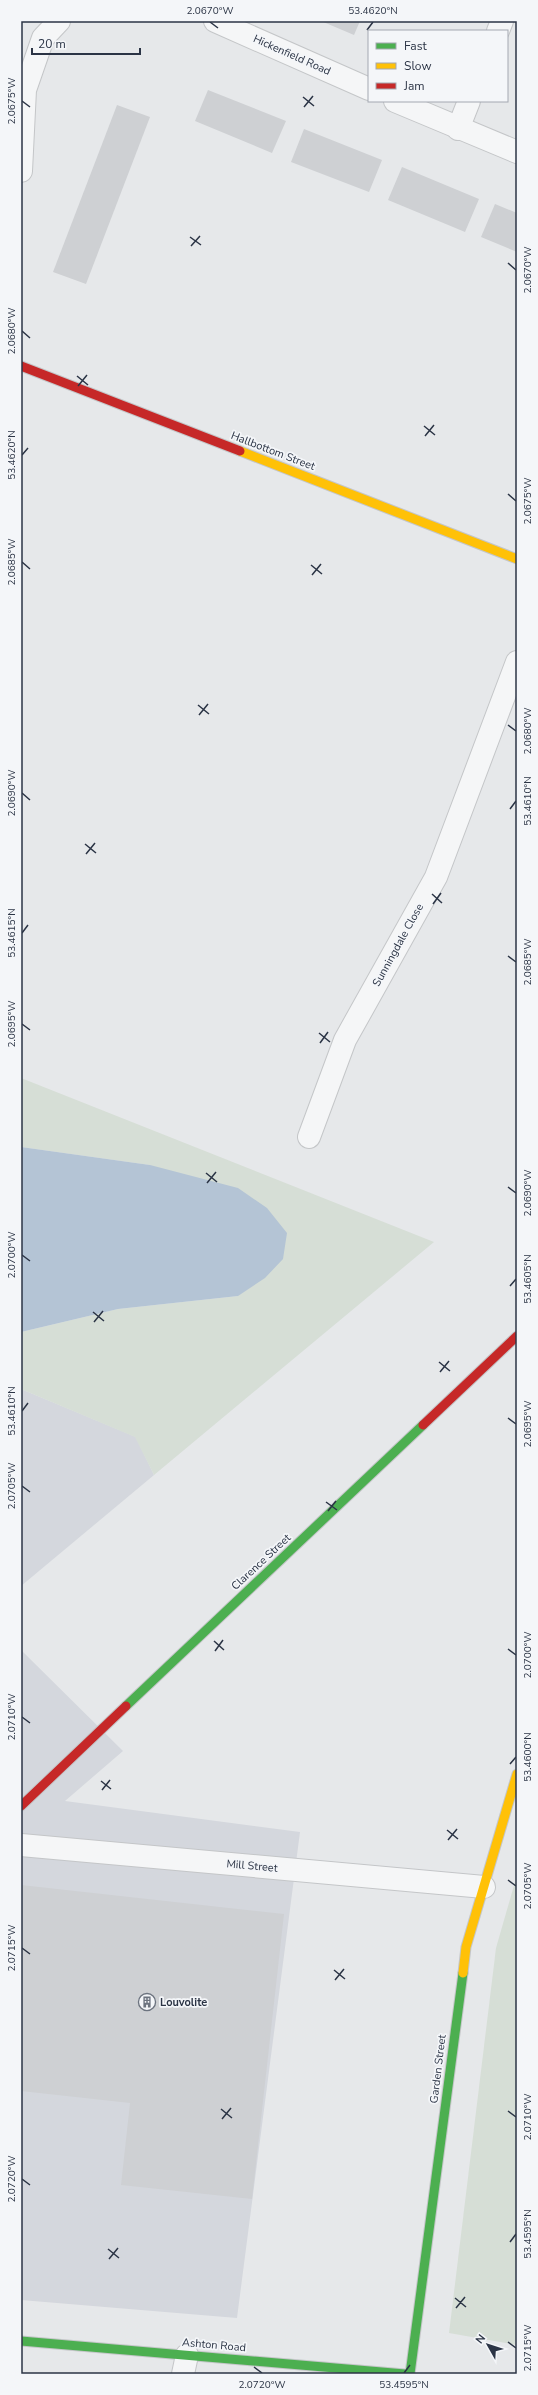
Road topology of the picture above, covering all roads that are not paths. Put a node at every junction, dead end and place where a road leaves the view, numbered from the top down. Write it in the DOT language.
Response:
graph roads {
  1 [pos="59,21"];
  2 [pos="215,21"];
  3 [pos="368,89"];
  4 [pos="397,102"];
  5 [pos="469,102"];
  6 [pos="458,129"];
  7 [pos="517,152"];
  8 [pos="21,171"];
  9 [pos="21,366"];
  10 [pos="517,559"];
  11 [pos="517,662"];
  12 [pos="309,1137"];
  13 [pos="517,1336"];
  14 [pos="517,1774"];
  15 [pos="21,1806"];
  16 [pos="21,1845"];
  17 [pos="484,1887"];
  18 [pos="21,2341"];
  19 [pos="185,2365"];
  20 [pos="405,2374"];
  21 [pos="410,2374"];
  1 -- 8 [label="street"];
  2 -- 3 [label="street, Hickenfield Road"];
  4 -- 6 [label="street"];
  5 -- 6 [label="street"];
  6 -- 7 [label="street"];
  9 -- 10 [label="street, Hallbottom Street"];
  11 -- 12 [label="street, Sunningdale Close"];
  13 -- 15 [label="street, Clarence Street"];
  14 -- 17 [label="street, Garden Street"];
  16 -- 17 [label="street, Mill Street"];
  17 -- 21 [label="street, Garden Street"];
  18 -- 19 [label="street, Ashton Road"];
  19 -- 20 [label="street, Ashton Road"];
}
